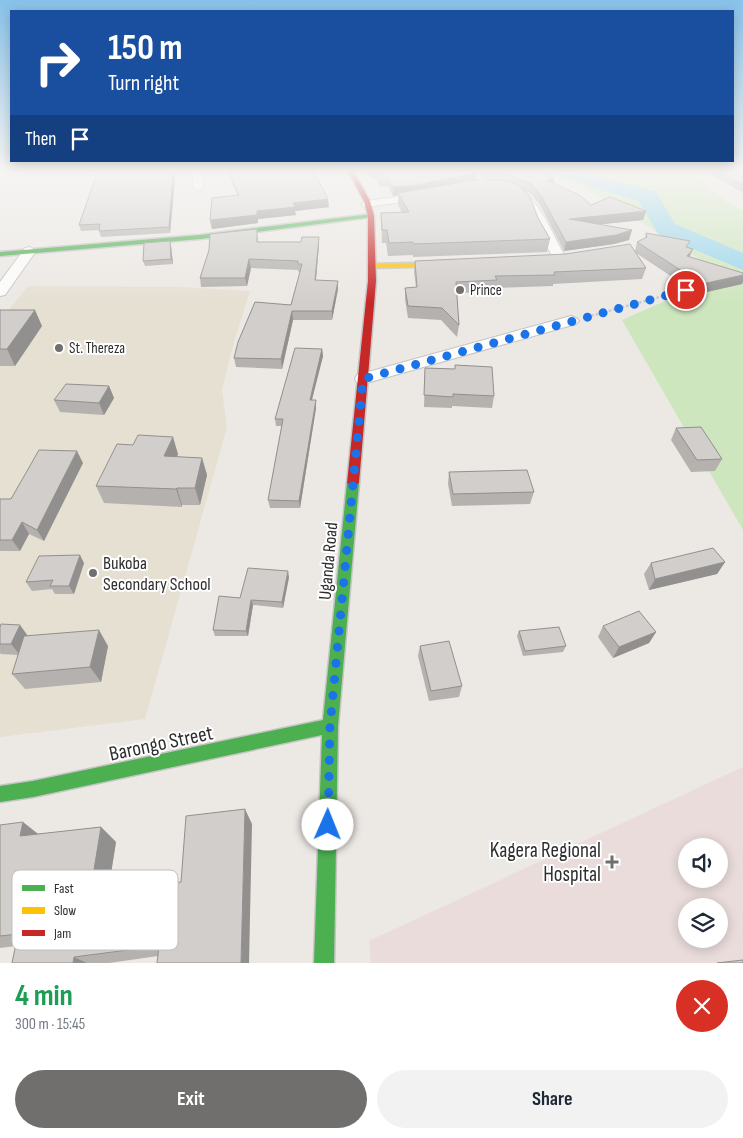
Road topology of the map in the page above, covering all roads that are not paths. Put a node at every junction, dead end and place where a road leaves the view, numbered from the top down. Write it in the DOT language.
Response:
graph roads {
  1 [pos="370,213"];
  2 [pos="536,213"];
  3 [pos="371,216"];
  4 [pos="30,251"];
  5 [pos="0,254"];
  6 [pos="573,258"];
  7 [pos="555,259"];
  8 [pos="469,263"];
  9 [pos="372,266"];
  10 [pos="0,292"];
  11 [pos="571,321"];
  12 [pos="363,379"];
  13 [pos="330,726"];
  14 [pos="0,794"];
  15 [pos="324,963"];
  1 -- 3 [label="main road, Uganda Road"];
  2 -- 7 [label="street"];
  3 -- 4 [label="main road"];
  3 -- 9 [label="main road, Uganda Road"];
  4 -- 5 [label="main road"];
  4 -- 10 [label="street"];
  6 -- 7 [label="main road"];
  8 -- 9 [label="main road"];
  9 -- 12 [label="main road, Uganda Road"];
  11 -- 12 [label="street"];
  12 -- 13 [label="main road, Uganda Road"];
  13 -- 14 [label="main road, Barongo Street"];
  13 -- 15 [label="main road, Uganda Road"];
}
